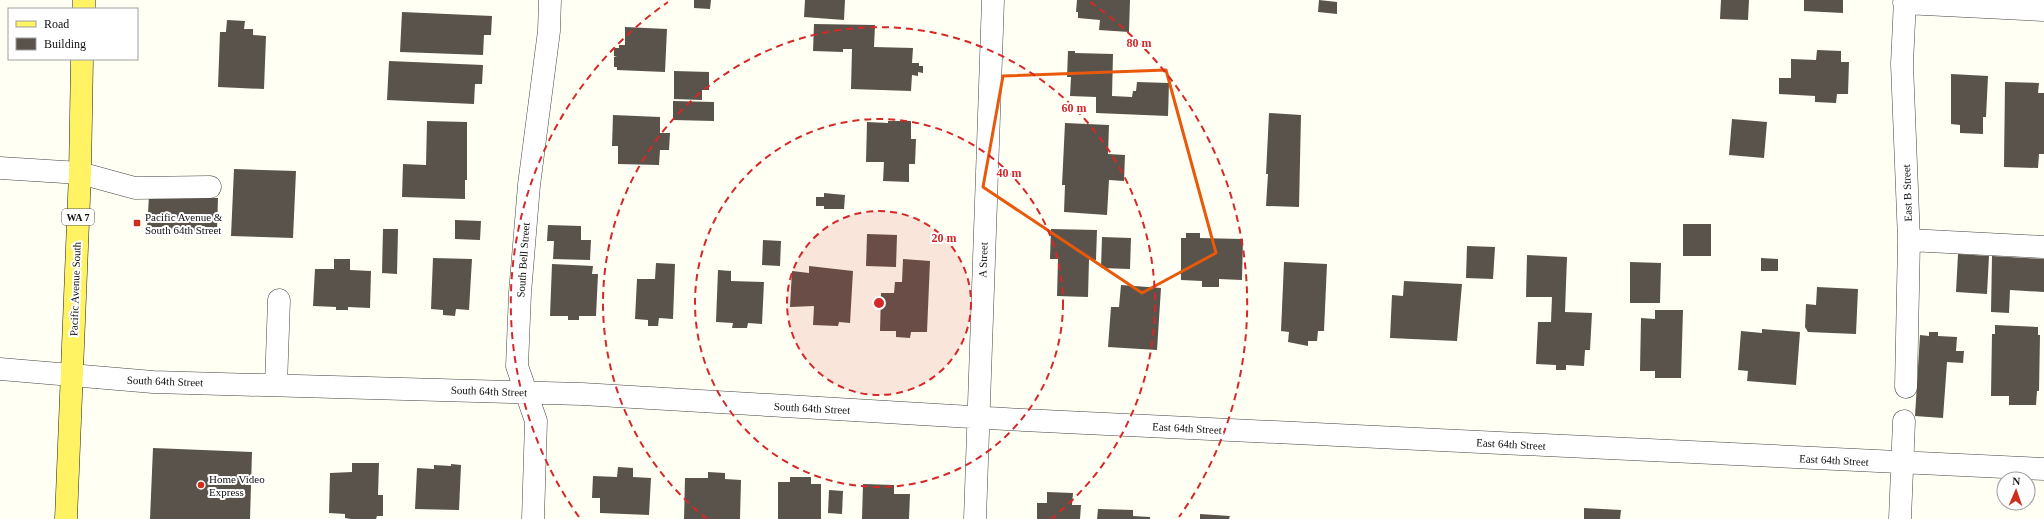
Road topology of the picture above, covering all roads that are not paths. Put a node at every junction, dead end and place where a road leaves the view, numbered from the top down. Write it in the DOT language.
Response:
graph roads {
  1 [pos="550,0"];
  2 [pos="993,0"];
  3 [pos="1904,2"];
  4 [pos="2044,10"];
  5 [pos="82,60"];
  6 [pos="0,168"];
  7 [pos="80,172"];
  8 [pos="210,187"];
  9 [pos="1909,240"];
  10 [pos="2044,247"];
  11 [pos="279,300"];
  12 [pos="0,369"];
  13 [pos="71,375"];
  14 [pos="276,385"];
  15 [pos="1906,387"];
  16 [pos="526,392"];
  17 [pos="977,417"];
  18 [pos="1904,421"];
  19 [pos="1903,463"];
  20 [pos="2044,470"];
  21 [pos="66,519"];
  22 [pos="533,519"];
  23 [pos="975,519"];
  24 [pos="1900,519"];
  1 -- 16 [label="street, South Bell Street"];
  2 -- 17 [label="street, A Street"];
  3 -- 4 [label="street"];
  3 -- 9 [label="street, East B Street"];
  5 -- 7 [label="main road, Pacific Avenue South / WA 7"];
  6 -- 7 [label="street"];
  7 -- 8 [label="street"];
  7 -- 13 [label="main road, Pacific Avenue South / WA 7"];
  9 -- 10 [label="street"];
  9 -- 15 [label="street, East B Street"];
  11 -- 14 [label="street"];
  12 -- 13 [label="street, South 64th Street"];
  13 -- 14 [label="street, South 64th Street"];
  13 -- 21 [label="main road, Pacific Avenue South / WA 7"];
  14 -- 16 [label="street, South 64th Street"];
  16 -- 17 [label="street, South 64th Street"];
  16 -- 22 [label="street, South Bell Street"];
  17 -- 19 [label="street, East 64th Street"];
  17 -- 23 [label="street, A Street"];
  18 -- 19 [label="street"];
  19 -- 20 [label="street, East 64th Street"];
  19 -- 24 [label="street"];
}
